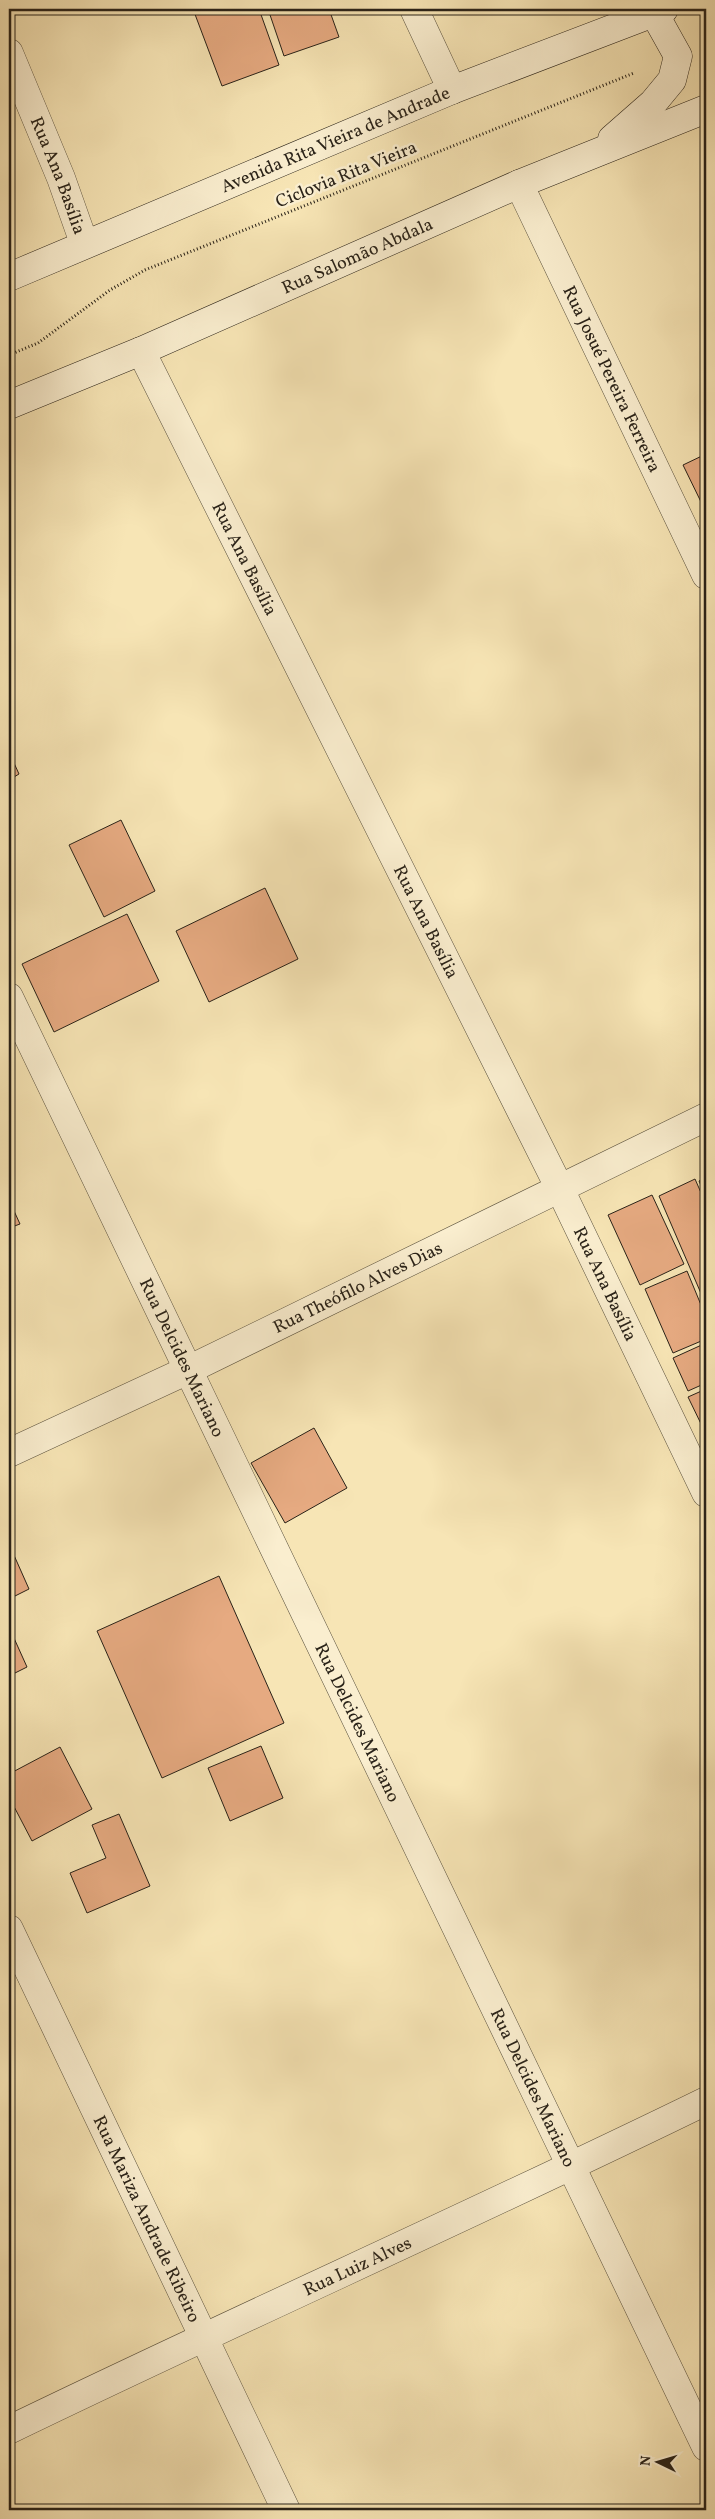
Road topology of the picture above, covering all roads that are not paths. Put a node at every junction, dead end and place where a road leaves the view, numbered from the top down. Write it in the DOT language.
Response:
graph roads {
  1 [pos="414,9"];
  2 [pos="659,11"];
  3 [pos="9,53"];
  4 [pos="452,90"];
  5 [pos="706,108"];
  6 [pos="594,154"];
  7 [pos="520,184"];
  8 [pos="84,243"];
  9 [pos="16,276"];
  10 [pos="141,351"];
  11 [pos="9,405"];
  12 [pos="706,575"];
  13 [pos="9,998"];
  14 [pos="706,1117"];
  15 [pos="560,1189"];
  16 [pos="188,1370"];
  17 [pos="9,1453"];
  18 [pos="706,1493"];
  19 [pos="9,1928"];
  20 [pos="706,2101"];
  21 [pos="572,2167"];
  22 [pos="202,2336"];
  23 [pos="9,2430"];
  24 [pos="706,2447"];
  25 [pos="286,2510"];
  1 -- 4 [label="street"];
  2 -- 4 [label="street, Avenida Rita Vieira de Andrade"];
  2 -- 6 [label="street"];
  3 -- 8 [label="street, Rua Ana Basília"];
  4 -- 8 [label="street, Avenida Rita Vieira de Andrade"];
  5 -- 6 [label="street, Rua Salomão Abdala"];
  6 -- 7 [label="street, Rua Salomão Abdala"];
  7 -- 10 [label="street, Rua Salomão Abdala"];
  7 -- 12 [label="street, Rua Josué Pereira Ferreira"];
  8 -- 9 [label="street, Avenida Rita Vieira de Andrade"];
  10 -- 11 [label="street, Rua Salomão Abdala"];
  10 -- 15 [label="street, Rua Ana Basília"];
  13 -- 16 [label="street, Rua Delcides Mariano"];
  14 -- 15 [label="street, Rua Theófilo Alves Dias"];
  15 -- 16 [label="street, Rua Theófilo Alves Dias"];
  15 -- 18 [label="street, Rua Ana Basília"];
  16 -- 17 [label="street, Rua Theófilo Alves Dias"];
  16 -- 21 [label="street, Rua Delcides Mariano"];
  19 -- 22 [label="street, Rua Mariza Andrade Ribeiro"];
  20 -- 21 [label="street, Rua Luiz Alves"];
  21 -- 22 [label="street, Rua Luiz Alves"];
  21 -- 24 [label="street, Rua Delcides Mariano"];
  22 -- 23 [label="street, Rua Luiz Alves"];
  22 -- 25 [label="street, Rua Mariza Andrade Ribeiro"];
}
